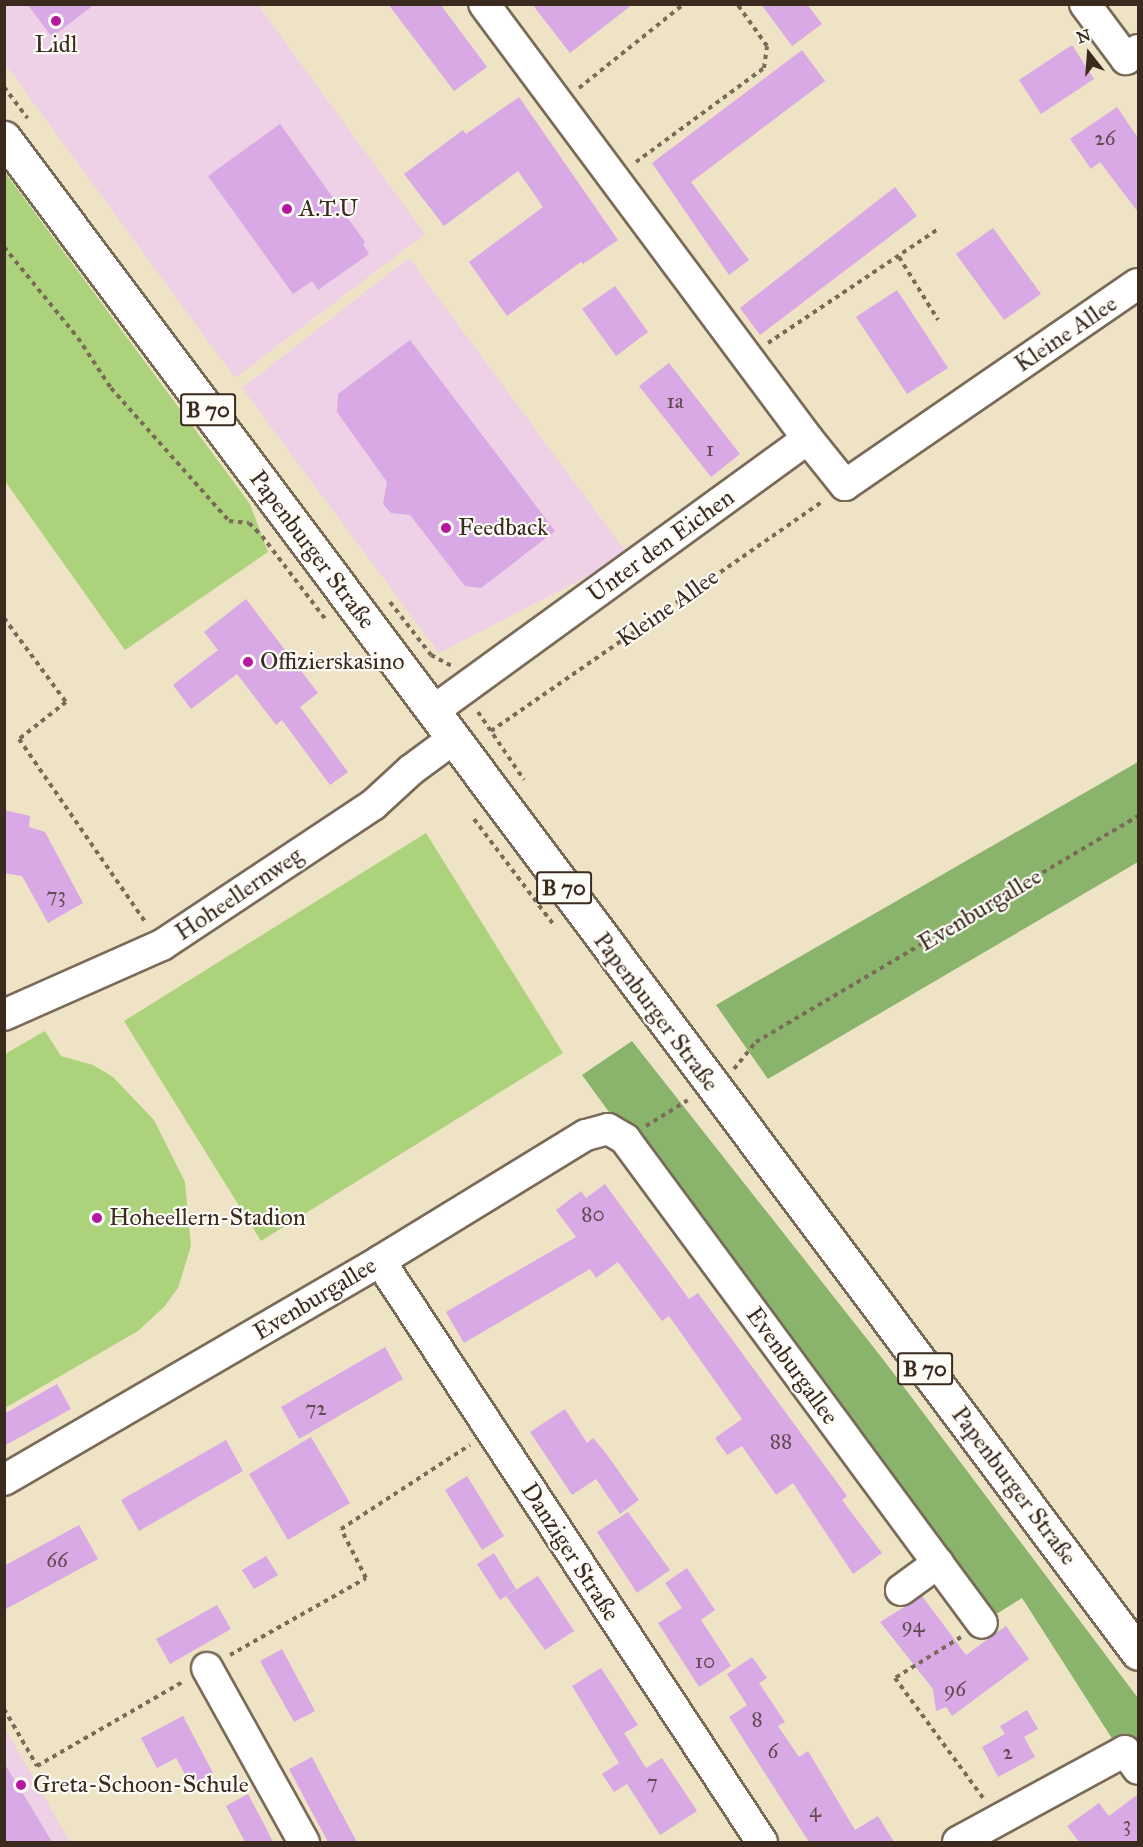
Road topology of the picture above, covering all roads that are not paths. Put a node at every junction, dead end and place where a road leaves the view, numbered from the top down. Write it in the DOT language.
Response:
graph roads {
  1 [pos="484,4"];
  2 [pos="1085,4"];
  3 [pos="1132,55"];
  4 [pos="4,138"];
  5 [pos="1138,284"];
  6 [pos="808,439"];
  7 [pos="433,711"];
  8 [pos="453,739"];
  9 [pos="4,1015"];
  10 [pos="380,1261"];
  11 [pos="4,1480"];
  12 [pos="938,1563"];
  13 [pos="901,1590"];
  14 [pos="982,1623"];
  15 [pos="1138,1653"];
  16 [pos="207,1668"];
  17 [pos="1138,1769"];
  18 [pos="304,1842"];
  19 [pos="762,1842"];
  20 [pos="958,1842"];
  1 -- 6 [label="street"];
  2 -- 3 [label="street"];
  4 -- 7 [label="main road, Papenburger Straße / B 70"];
  5 -- 6 [label="street, Kleine Allee"];
  6 -- 7 [label="street, Unter den Eichen"];
  7 -- 8 [label="main road, Papenburger Straße / B 70"];
  8 -- 9 [label="street, Hoheellernweg"];
  8 -- 15 [label="main road, Papenburger Straße / B 70"];
  10 -- 11 [label="street, Evenburgallee"];
  10 -- 12 [label="street, Evenburgallee"];
  10 -- 19 [label="street, Danziger Straße"];
  12 -- 13 [label="street"];
  12 -- 14 [label="street, Evenburgallee"];
  16 -- 18 [label="street"];
  17 -- 20 [label="street"];
}
